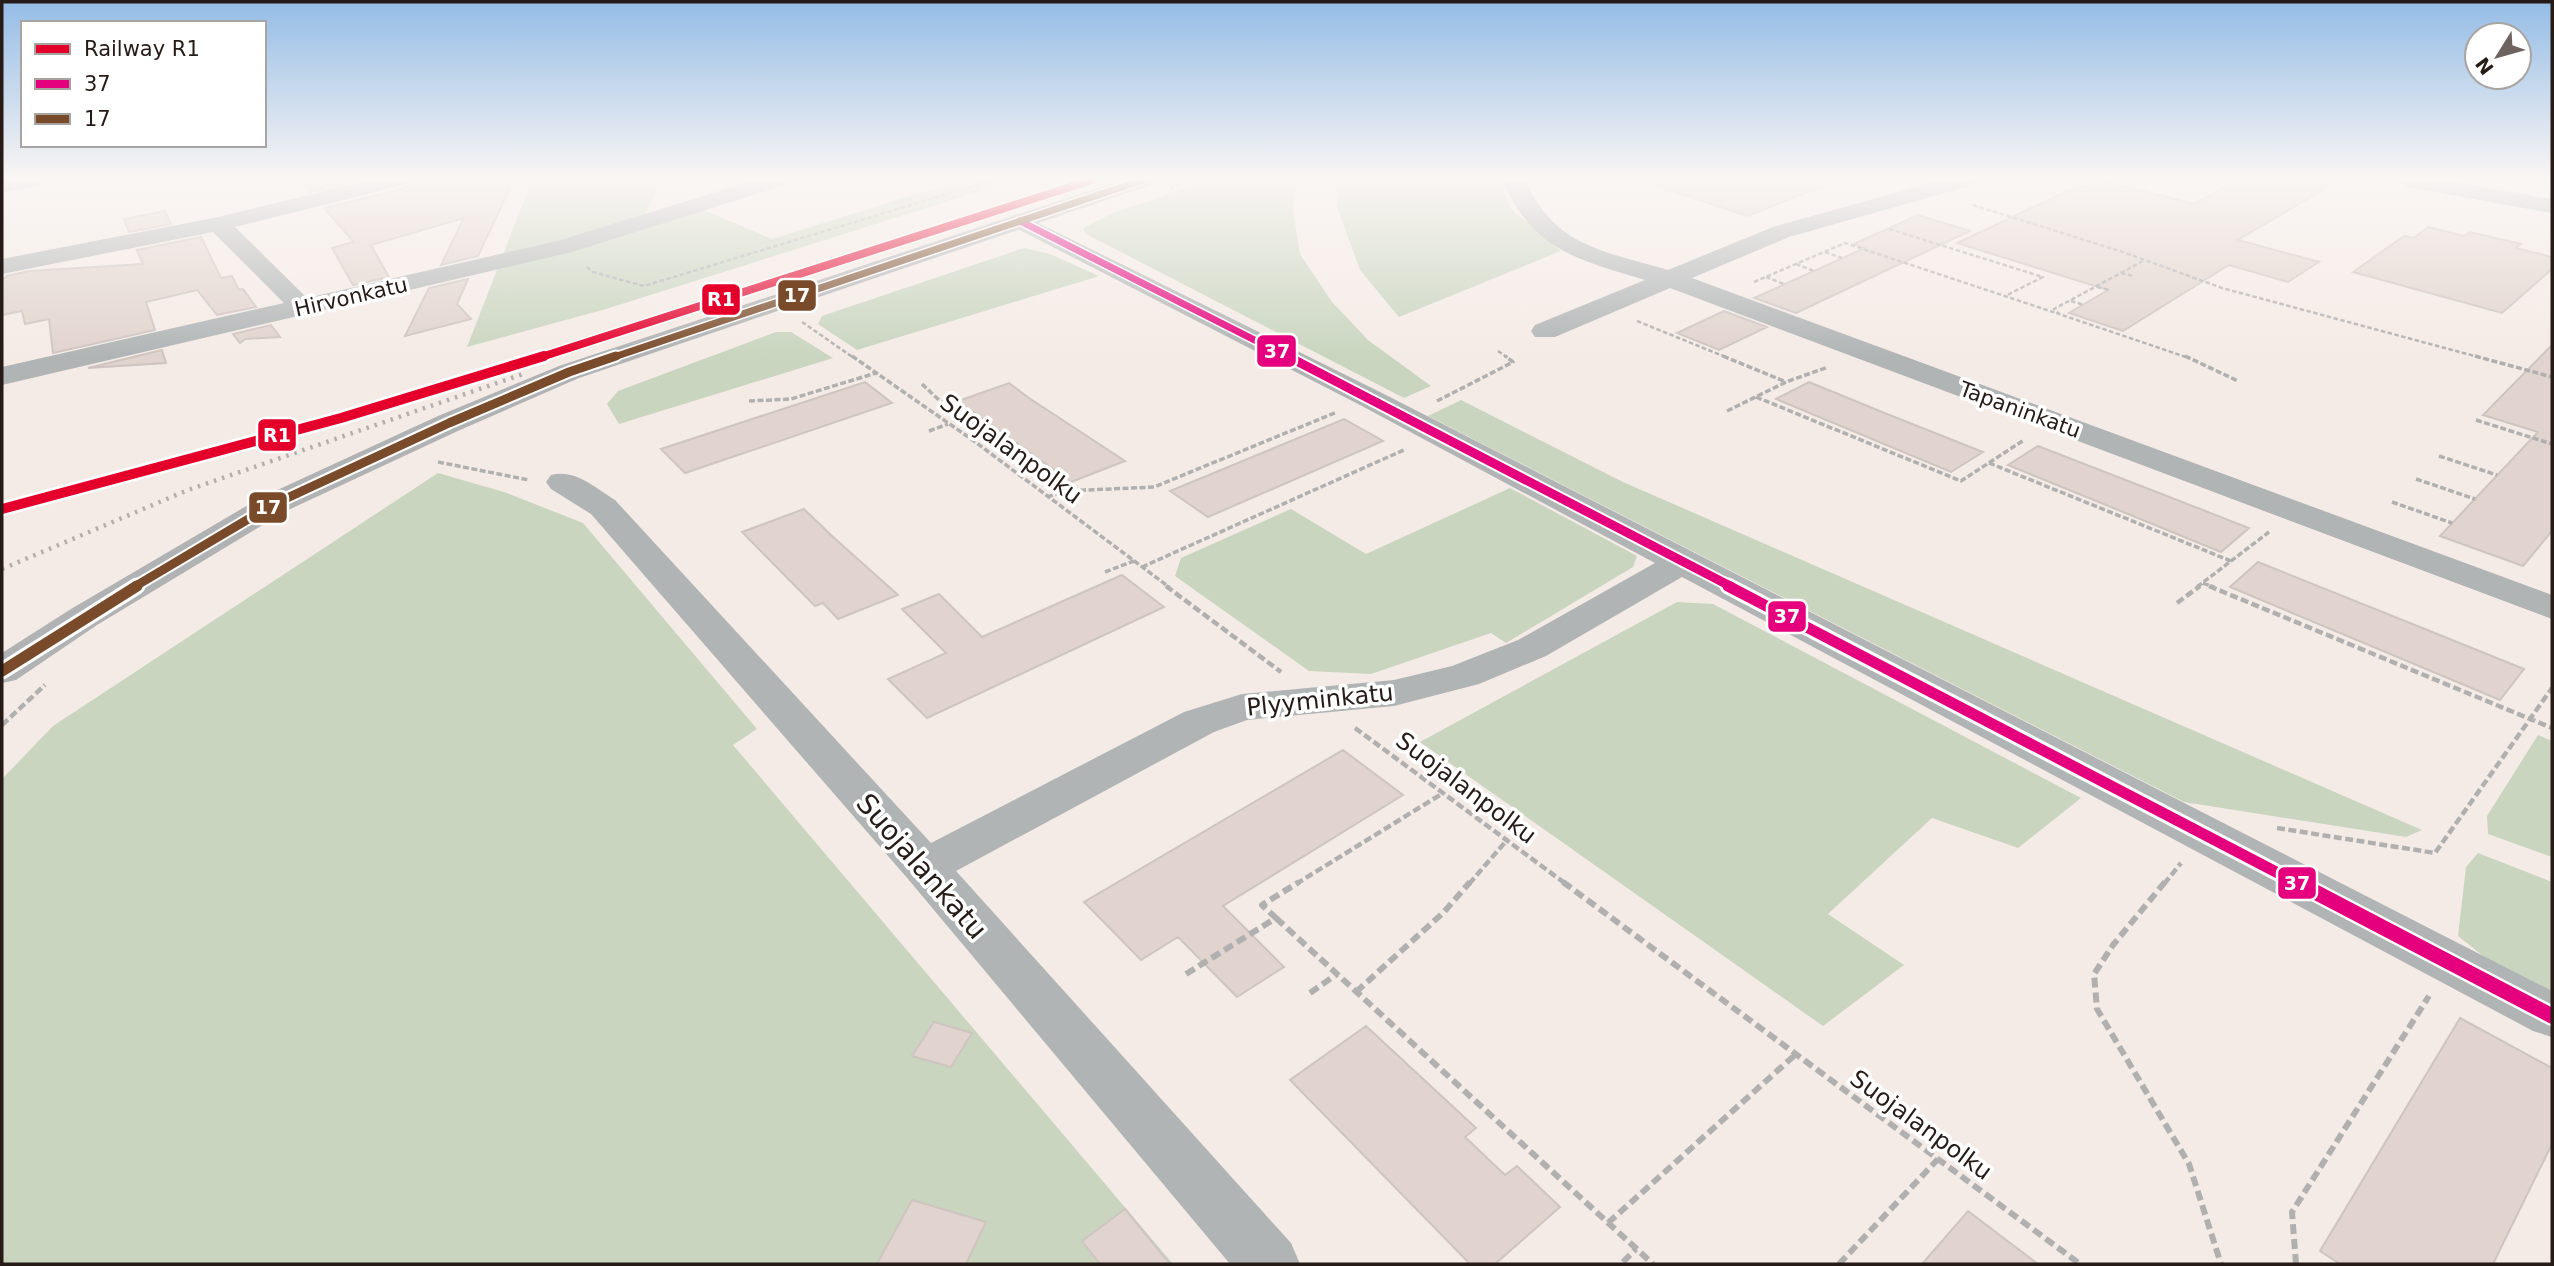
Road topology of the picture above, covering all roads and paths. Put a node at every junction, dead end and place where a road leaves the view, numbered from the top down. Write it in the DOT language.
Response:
graph roads {
  1 [pos="140,239"];
  2 [pos="233,239"];
  3 [pos="588,239"];
  4 [pos="798,239"];
  5 [pos="966,239"];
  6 [pos="1056,239"];
  7 [pos="1559,239"];
  8 [pos="1764,239"];
  9 [pos="1922,239"];
  10 [pos="2079,239"];
  11 [pos="563,247"];
  12 [pos="1824,252"];
  13 [pos="1842,258"];
  14 [pos="2145,260"];
  15 [pos="1795,264"];
  16 [pos="2,266"];
  17 [pos="1814,271"];
  18 [pos="2120,273"];
  19 [pos="2133,276"];
  20 [pos="1765,277"];
  21 [pos="1670,279"];
  22 [pos="1784,284"];
  23 [pos="2096,287"];
  24 [pos="2109,290"];
  25 [pos="2004,296"];
  26 [pos="1718,297"];
  27 [pos="2070,300"];
  28 [pos="2084,305"];
  29 [pos="1604,307"];
  30 [pos="300,308"];
  31 [pos="806,313"];
  32 [pos="2059,314"];
  33 [pos="1545,331"];
  34 [pos="1498,351"];
  35 [pos="1869,353"];
  36 [pos="876,373"];
  37 [pos="2,376"];
  38 [pos="2552,377"];
  39 [pos="1786,382"];
  40 [pos="2238,382"];
  41 [pos="922,384"];
  42 [pos="1756,397"];
  43 [pos="1371,399"];
  44 [pos="749,401"];
  45 [pos="1727,411"];
  46 [pos="1405,417"];
  47 [pos="2476,420"];
  48 [pos="2053,422"];
  49 [pos="948,424"];
  50 [pos="929,430"];
  51 [pos="1438,435"];
  52 [pos="2552,444"];
  53 [pos="2439,456"];
  54 [pos="431,461"];
  55 [pos="1989,463"];
  56 [pos="2497,475"];
  57 [pos="2416,479"];
  58 [pos="563,482"];
  59 [pos="1066,491"];
  60 [pos="1047,497"];
  61 [pos="2474,499"];
  62 [pos="2392,502"];
  63 [pos="2294,512"];
  64 [pos="2452,523"];
  65 [pos="1134,561"];
  66 [pos="2231,561"];
  67 [pos="1681,563"];
  68 [pos="1142,568"];
  69 [pos="1105,572"];
  70 [pos="2203,583"];
  71 [pos="2177,603"];
  72 [pos="2552,608"];
  73 [pos="2,671"];
  74 [pos="50,680"];
  75 [pos="2552,688"];
  76 [pos="1320,701"];
  77 [pos="2529,719"];
  78 [pos="2,725"];
  79 [pos="2552,728"];
  80 [pos="1443,793"];
  81 [pos="2272,827"];
  82 [pos="2203,834"];
  83 [pos="1507,840"];
  84 [pos="925,867"];
  85 [pos="1276,918"];
  86 [pos="2450,962"];
  87 [pos="1186,974"];
  88 [pos="1337,974"];
  89 [pos="1356,992"];
  90 [pos="1310,993"];
  91 [pos="2552,1016"];
  92 [pos="1796,1054"];
  93 [pos="1938,1159"];
  94 [pos="1608,1223"];
  95 [pos="1636,1249"];
  96 [pos="1623,1262"];
  97 [pos="1269,1264"];
  98 [pos="1653,1264"];
  99 [pos="1839,1264"];
  100 [pos="2080,1264"];
  101 [pos="2221,1264"];
  102 [pos="2296,1264"];
  1 -- 16 [label="street"];
  2 -- 30 [label="street"];
  3 -- 11 [label="street, Hirvonkatu"];
  4 -- 11 [label="path"];
  5 -- 73 [label="main road"];
  6 -- 43 [label="street"];
  7 -- 21 [label="street, Tapaninkatu"];
  8 -- 21 [label="street"];
  9 -- 25 [label="path"];
  10 -- 14 [label="path"];
  11 -- 30 [label="street, Hirvonkatu"];
  12 -- 13 [label="path"];
  12 -- 15 [label="path"];
  12 -- 25 [label="path"];
  14 -- 18 [label="path"];
  14 -- 38 [label="path"];
  15 -- 17 [label="path"];
  15 -- 20 [label="path"];
  18 -- 19 [label="path"];
  18 -- 23 [label="path"];
  20 -- 22 [label="path"];
  20 -- 26 [label="path"];
  21 -- 26 [label="street, Tapaninkatu"];
  21 -- 29 [label="street"];
  23 -- 24 [label="path"];
  23 -- 27 [label="path"];
  25 -- 32 [label="path"];
  26 -- 35 [label="street, Tapaninkatu"];
  27 -- 28 [label="path"];
  27 -- 32 [label="path"];
  29 -- 33 [label="street"];
  29 -- 39 [label="path"];
  30 -- 37 [label="street, Hirvonkatu"];
  31 -- 36 [label="path, Suojalanpolku"];
  32 -- 40 [label="path"];
  34 -- 46 [label="path"];
  35 -- 39 [label="path"];
  35 -- 48 [label="street, Tapaninkatu"];
  36 -- 44 [label="path"];
  36 -- 49 [label="path, Suojalanpolku"];
  39 -- 42 [label="path"];
  41 -- 59 [label="path"];
  42 -- 45 [label="path"];
  42 -- 55 [label="path"];
  43 -- 46 [label="street"];
  43 -- 59 [label="path"];
  46 -- 51 [label="street"];
  47 -- 52 [label="path"];
  48 -- 55 [label="path"];
  48 -- 63 [label="street, Tapaninkatu"];
  49 -- 50 [label="path"];
  49 -- 60 [label="path, Suojalanpolku"];
  51 -- 67 [label="street"];
  51 -- 68 [label="path"];
  53 -- 56 [label="path"];
  54 -- 58 [label="path"];
  55 -- 66 [label="path"];
  57 -- 61 [label="path"];
  58 -- 84 [label="street, Suojalankatu"];
  59 -- 60 [label="path"];
  60 -- 65 [label="path, Suojalanpolku"];
  62 -- 64 [label="path"];
  63 -- 66 [label="path"];
  63 -- 72 [label="street, Tapaninkatu"];
  65 -- 68 [label="path, Suojalanpolku"];
  65 -- 69 [label="path"];
  66 -- 70 [label="path"];
  67 -- 76 [label="street, Plyyminkatu"];
  67 -- 82 [label="street"];
  68 -- 76 [label="path, Suojalanpolku"];
  70 -- 71 [label="path"];
  70 -- 77 [label="path"];
  74 -- 78 [label="path"];
  75 -- 77 [label="path"];
  76 -- 80 [label="path, Suojalanpolku"];
  76 -- 84 [label="street, Plyyminkatu"];
  77 -- 79 [label="path"];
  77 -- 81 [label="path"];
  80 -- 83 [label="path, Suojalanpolku"];
  80 -- 85 [label="path"];
  82 -- 86 [label="street"];
  82 -- 101 [label="path"];
  83 -- 89 [label="path"];
  83 -- 92 [label="path, Suojalanpolku"];
  84 -- 97 [label="street, Suojalankatu"];
  85 -- 87 [label="path"];
  85 -- 88 [label="path"];
  86 -- 91 [label="street"];
  86 -- 102 [label="path"];
  88 -- 89 [label="path"];
  88 -- 90 [label="path"];
  89 -- 94 [label="path"];
  92 -- 93 [label="path, Suojalanpolku"];
  92 -- 94 [label="path"];
  93 -- 99 [label="path"];
  93 -- 100 [label="path, Suojalanpolku"];
  94 -- 95 [label="path"];
  95 -- 96 [label="path"];
  95 -- 98 [label="path"];
}
